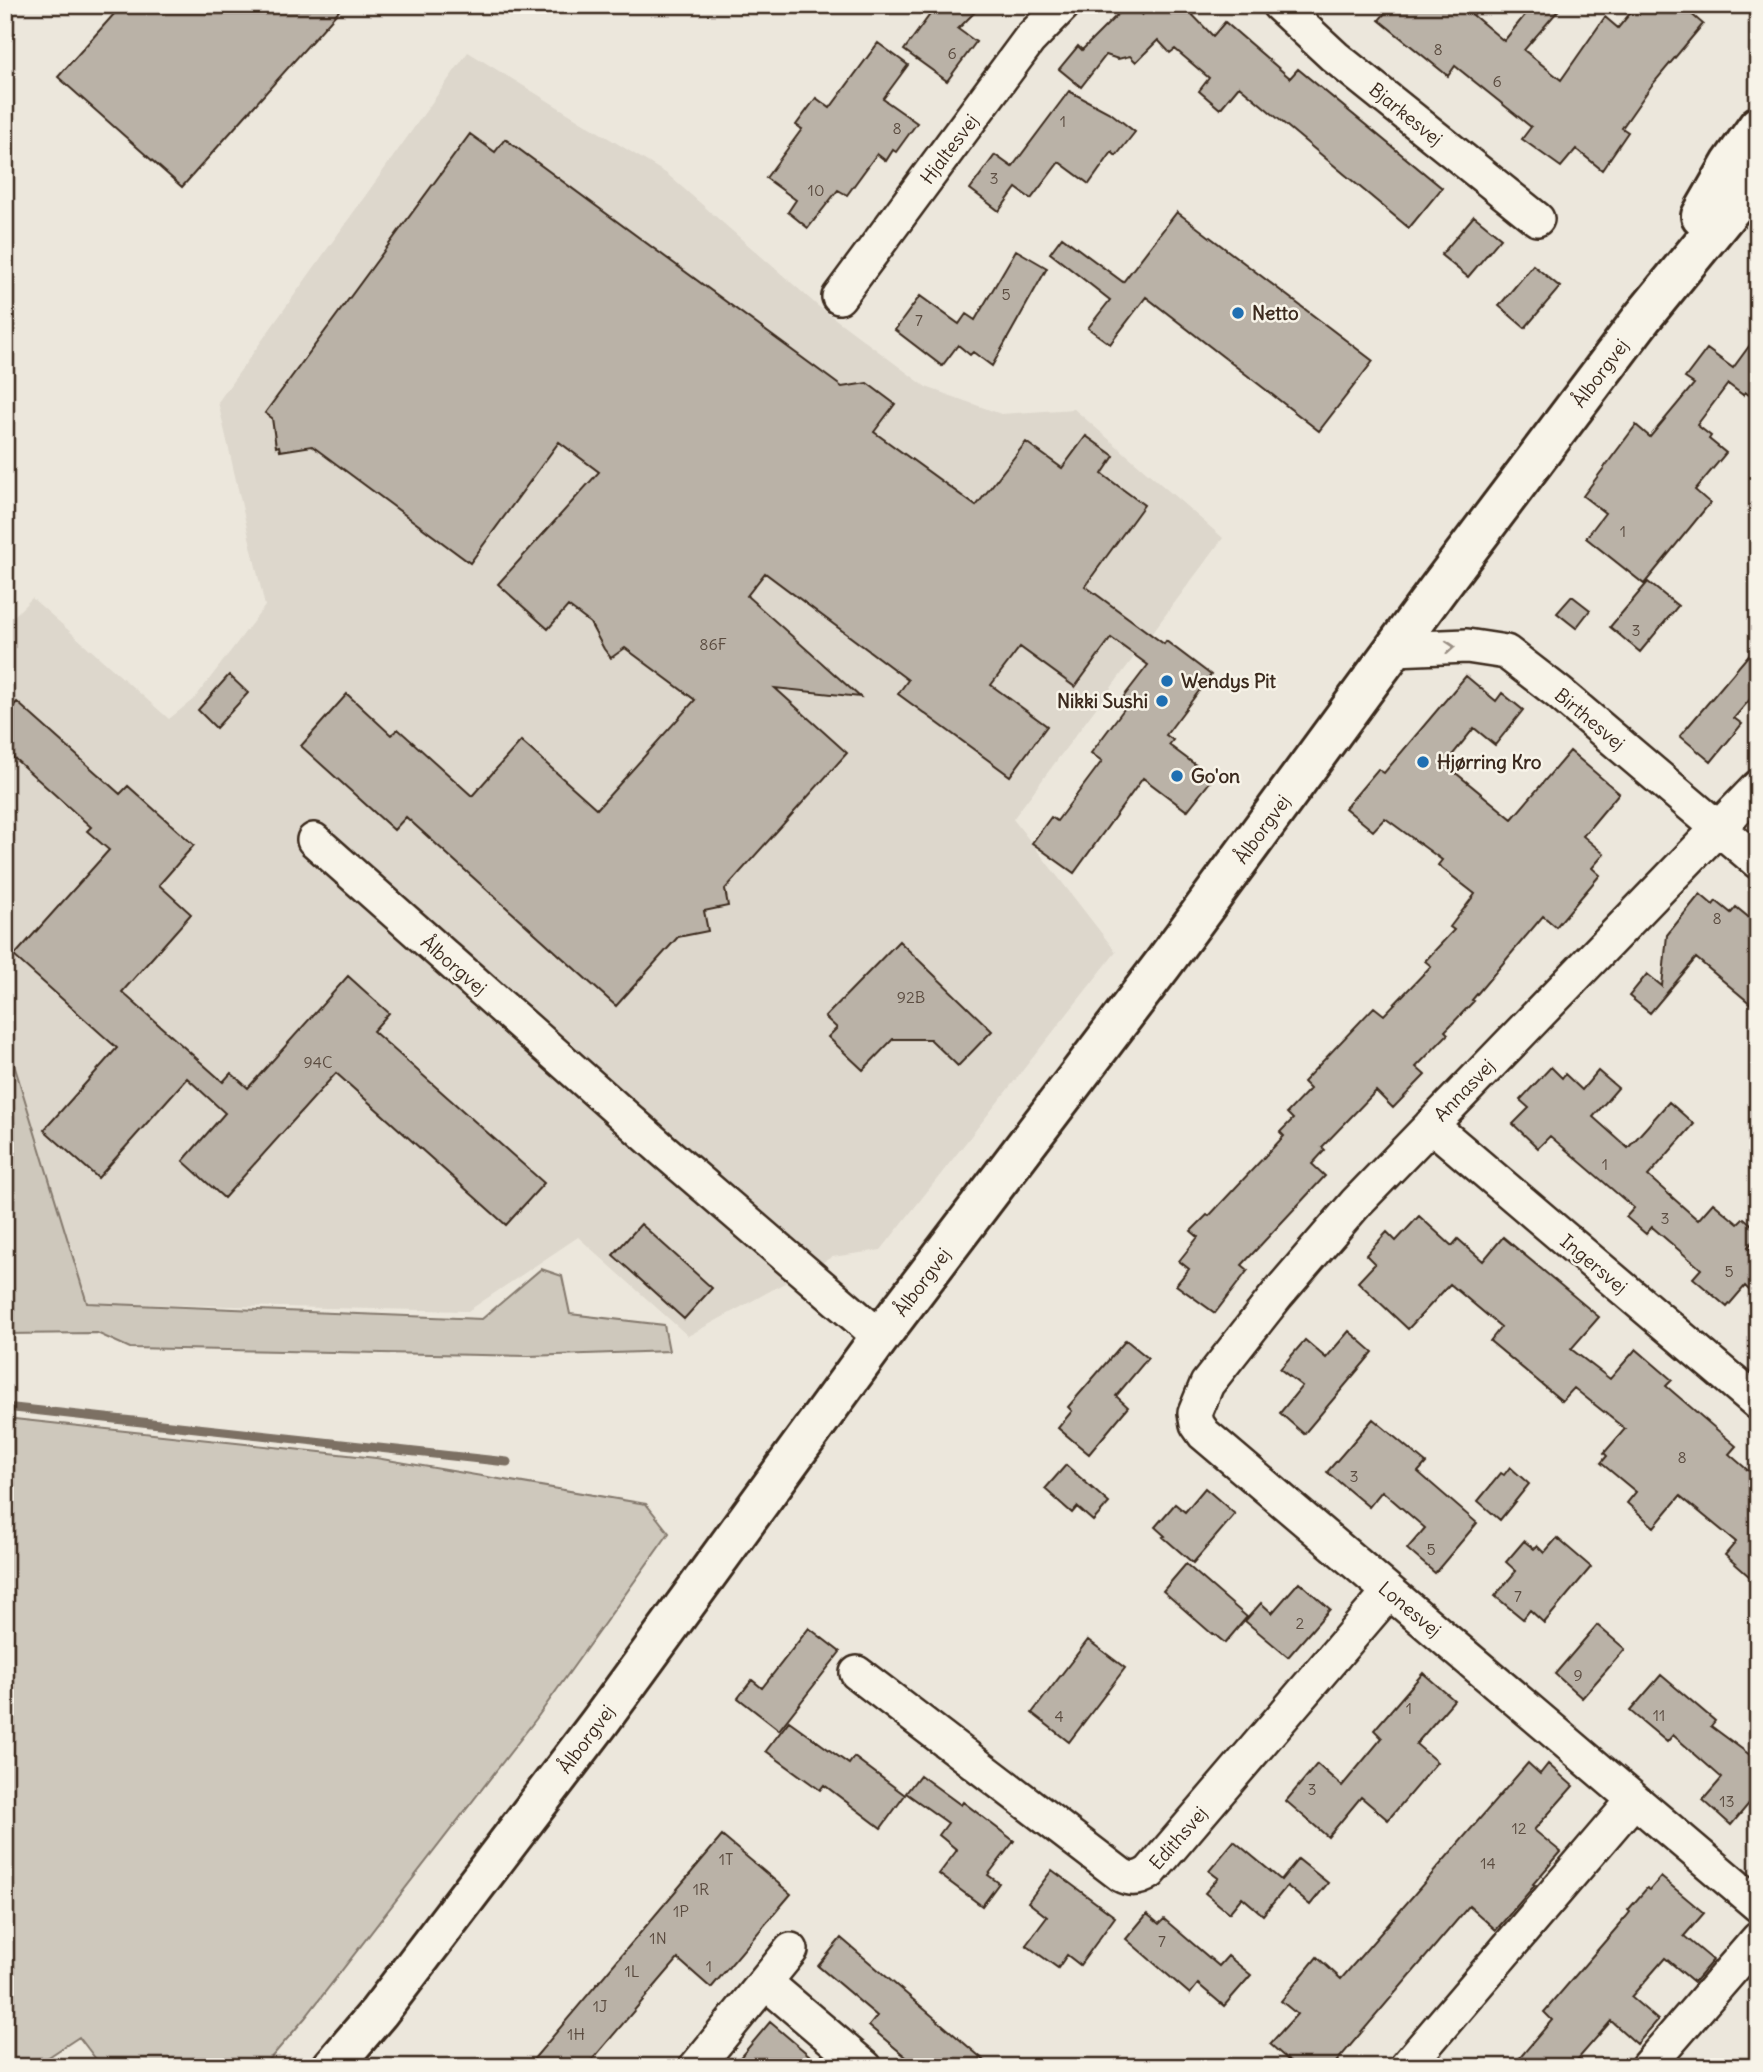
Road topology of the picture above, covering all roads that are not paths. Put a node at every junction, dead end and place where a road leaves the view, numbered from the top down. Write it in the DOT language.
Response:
graph roads {
  1 [pos="1063,5"];
  2 [pos="1279,5"];
  3 [pos="1758,126"];
  4 [pos="1758,176"];
  5 [pos="1537,219"];
  6 [pos="839,297"];
  7 [pos="1642,318"];
  8 [pos="1394,649"];
  9 [pos="1758,788"];
  10 [pos="1718,829"];
  11 [pos="314,840"];
  12 [pos="1758,862"];
  13 [pos="1431,1125"];
  14 [pos="880,1337"];
  15 [pos="1758,1403"];
  16 [pos="1195,1413"];
  17 [pos="1389,1592"];
  18 [pos="857,1673"];
  19 [pos="1634,1800"];
  20 [pos="1758,1905"];
  21 [pos="1758,1939"];
  22 [pos="791,1950"];
  23 [pos="765,1982"];
  24 [pos="332,2067"];
  25 [pos="696,2067"];
  26 [pos="865,2067"];
  27 [pos="1406,2067"];
  28 [pos="1647,2067"];
  1 -- 6 [label="street, Hjaltesvej"];
  2 -- 5 [label="street, Bjarkesvej"];
  3 -- 7 [label="main road, Ålborgvej"];
  4 -- 7 [label="main road, Ålborgvej"];
  7 -- 8 [label="main road, Ålborgvej"];
  8 -- 10 [label="street, Birthesvej, one-way"];
  8 -- 14 [label="main road, Ålborgvej"];
  9 -- 10 [label="street, Annasvej"];
  10 -- 12 [label="street, Birthesvej"];
  10 -- 13 [label="street, Annasvej"];
  11 -- 14 [label="street, Ålborgvej"];
  13 -- 15 [label="street, Ingersvej"];
  13 -- 16 [label="street, Annasvej"];
  14 -- 24 [label="main road, Ålborgvej"];
  16 -- 17 [label="street, Lonesvej"];
  17 -- 18 [label="street, Edithsvej"];
  17 -- 19 [label="street, Lonesvej"];
  19 -- 20 [label="street, Lonesvej"];
  19 -- 27 [label="street"];
  21 -- 28 [label="street"];
  22 -- 23 [label="street"];
  23 -- 25 [label="street"];
  23 -- 26 [label="street"];
}
